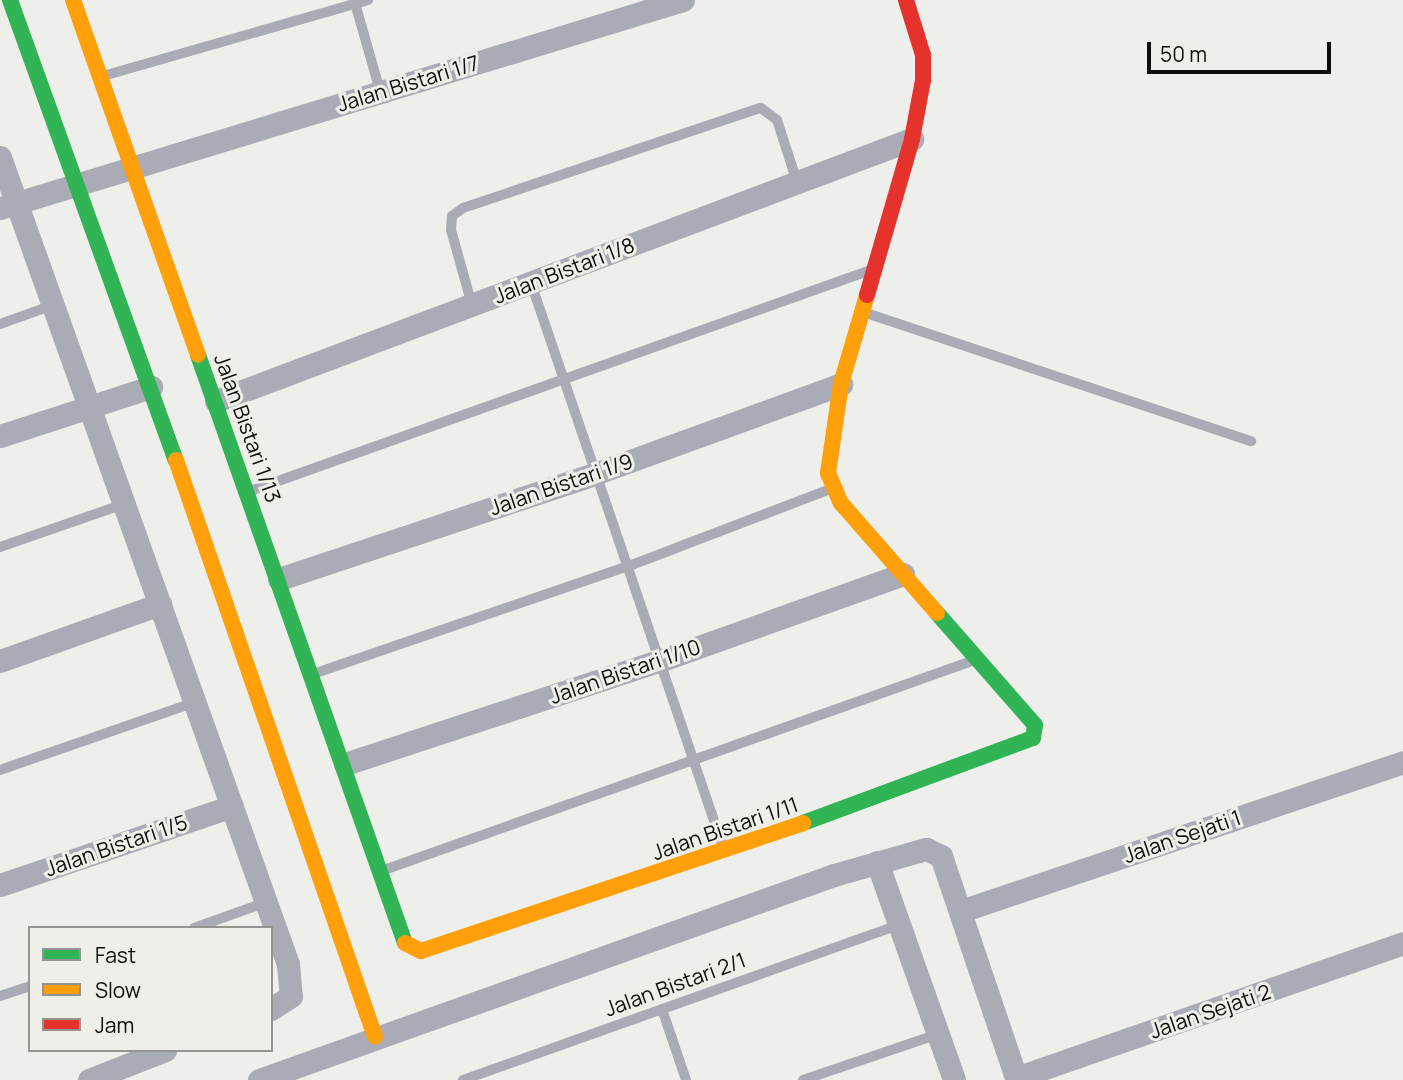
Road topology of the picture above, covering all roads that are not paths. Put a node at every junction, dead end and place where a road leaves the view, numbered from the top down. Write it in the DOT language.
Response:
graph roads {
  1 [pos="10,0"];
  2 [pos="73,0"];
  3 [pos="368,0"];
  4 [pos="683,0"];
  5 [pos="906,0"];
  6 [pos="355,4"];
  7 [pos="637,7"];
  8 [pos="100,77"];
  9 [pos="380,91"];
  10 [pos="912,139"];
  11 [pos="0,157"];
  12 [pos="132,166"];
  13 [pos="797,182"];
  14 [pos="78,183"];
  15 [pos="8,205"];
  16 [pos="877,268"];
  17 [pos="531,282"];
  18 [pos="52,305"];
  19 [pos="472,305"];
  20 [pos="863,312"];
  21 [pos="0,324"];
  22 [pos="564,377"];
  23 [pos="841,384"];
  24 [pos="151,387"];
  25 [pos="216,401"];
  26 [pos="89,405"];
  27 [pos="0,436"];
  28 [pos="1251,441"];
  29 [pos="597,473"];
  30 [pos="832,488"];
  31 [pos="248,492"];
  32 [pos="124,504"];
  33 [pos="0,547"];
  34 [pos="629,566"];
  35 [pos="903,574"];
  36 [pos="279,579"];
  37 [pos="160,604"];
  38 [pos="977,659"];
  39 [pos="662,660"];
  40 [pos="0,661"];
  41 [pos="313,674"];
  42 [pos="195,702"];
  43 [pos="694,760"];
  44 [pos="1403,762"];
  45 [pos="345,764"];
  46 [pos="0,770"];
  47 [pos="232,806"];
  48 [pos="725,852"];
  49 [pos="877,862"];
  50 [pos="381,871"];
  51 [pos="0,885"];
  52 [pos="267,902"];
  53 [pos="961,911"];
  54 [pos="900,924"];
  55 [pos="200,926"];
  56 [pos="1403,943"];
  57 [pos="28,987"];
  58 [pos="0,996"];
  59 [pos="273,1008"];
  60 [pos="662,1009"];
  61 [pos="938,1034"];
  62 [pos="374,1037"];
  63 [pos="160,1052"];
  64 [pos="1016,1079"];
  65 [pos="89,1080"];
  66 [pos="259,1080"];
  67 [pos="463,1080"];
  68 [pos="686,1080"];
  69 [pos="803,1080"];
  70 [pos="954,1080"];
  1 -- 14 [label="street"];
  2 -- 8 [label="street, Jalan Bistari 1/13"];
  3 -- 6 [label="lane"];
  4 -- 7 [label="street, Jalan Bistari 1/7"];
  5 -- 10 [label="street"];
  6 -- 8 [label="lane"];
  6 -- 9 [label="lane"];
  7 -- 9 [label="street, Jalan Bistari 1/7"];
  8 -- 12 [label="street, Jalan Bistari 1/13"];
  9 -- 12 [label="street, Jalan Bistari 1/7"];
  10 -- 13 [label="street, Jalan Bistari 1/8"];
  10 -- 16 [label="street"];
  11 -- 15 [label="street"];
  12 -- 14 [label="street, Jalan Bistari 1/7"];
  12 -- 25 [label="street, Jalan Bistari 1/13"];
  13 -- 17 [label="street, Jalan Bistari 1/8"];
  13 -- 19 [label="lane"];
  14 -- 15 [label="street, Jalan Bistari 1/7"];
  14 -- 24 [label="street"];
  15 -- 18 [label="street"];
  16 -- 20 [label="street"];
  16 -- 22 [label="lane"];
  17 -- 19 [label="street, Jalan Bistari 1/8"];
  17 -- 22 [label="lane"];
  18 -- 21 [label="lane"];
  18 -- 26 [label="street"];
  19 -- 25 [label="street, Jalan Bistari 1/8"];
  20 -- 23 [label="street"];
  20 -- 28 [label="lane"];
  22 -- 29 [label="lane"];
  22 -- 31 [label="lane"];
  23 -- 29 [label="street, Jalan Bistari 1/9"];
  23 -- 30 [label="street"];
  24 -- 26 [label="street"];
  24 -- 62 [label="street"];
  25 -- 31 [label="street, Jalan Bistari 1/13"];
  26 -- 27 [label="street"];
  26 -- 32 [label="street"];
  29 -- 34 [label="lane"];
  29 -- 36 [label="street, Jalan Bistari 1/9"];
  30 -- 34 [label="lane"];
  30 -- 35 [label="street"];
  31 -- 36 [label="street, Jalan Bistari 1/13"];
  32 -- 33 [label="lane"];
  32 -- 37 [label="street"];
  34 -- 39 [label="lane"];
  34 -- 41 [label="lane"];
  35 -- 38 [label="street"];
  35 -- 39 [label="street, Jalan Bistari 1/10"];
  36 -- 41 [label="street, Jalan Bistari 1/13"];
  37 -- 40 [label="street"];
  37 -- 42 [label="street"];
  38 -- 43 [label="lane"];
  38 -- 48 [label="street, Jalan Bistari 1/11"];
  39 -- 43 [label="lane"];
  39 -- 45 [label="street, Jalan Bistari 1/10"];
  41 -- 45 [label="street, Jalan Bistari 1/13"];
  42 -- 46 [label="lane"];
  42 -- 47 [label="street"];
  43 -- 48 [label="lane"];
  43 -- 50 [label="lane"];
  44 -- 53 [label="street, Jalan Sejati 1"];
  45 -- 50 [label="street, Jalan Bistari 1/13"];
  47 -- 51 [label="street, Jalan Bistari 1/5"];
  47 -- 52 [label="street"];
  48 -- 50 [label="street, Jalan Bistari 1/11"];
  49 -- 53 [label="street"];
  49 -- 54 [label="street"];
  49 -- 62 [label="street"];
  52 -- 55 [label="lane"];
  52 -- 59 [label="street"];
  53 -- 64 [label="street"];
  54 -- 60 [label="lane, Jalan Bistari 2/1"];
  54 -- 61 [label="street"];
  56 -- 64 [label="street, Jalan Sejati 2"];
  57 -- 58 [label="lane"];
  60 -- 67 [label="lane, Jalan Bistari 2/1"];
  60 -- 68 [label="lane"];
  61 -- 69 [label="lane"];
  61 -- 70 [label="street"];
  62 -- 66 [label="street"];
  63 -- 65 [label="street"];
}
